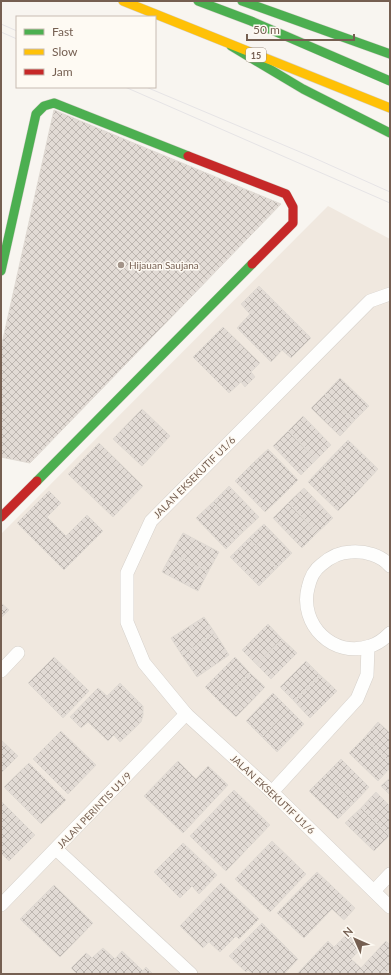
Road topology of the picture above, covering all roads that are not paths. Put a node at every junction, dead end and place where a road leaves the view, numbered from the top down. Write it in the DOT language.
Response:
graph roads {
  1 [pos="123,1"];
  2 [pos="198,1"];
  3 [pos="242,1"];
  4 [pos="231,46"];
  5 [pos="390,54"];
  6 [pos="390,81"];
  7 [pos="390,108"];
  8 [pos="390,133"];
  9 [pos="1,271"];
  10 [pos="390,294"];
  11 [pos="14,503"];
  12 [pos="1,506"];
  13 [pos="1,517"];
  14 [pos="390,566"];
  15 [pos="390,633"];
  16 [pos="368,647"];
  17 [pos="18,654"];
  18 [pos="1,671"];
  19 [pos="186,714"];
  20 [pos="272,792"];
  21 [pos="56,849"];
  22 [pos="390,874"];
  23 [pos="374,891"];
  24 [pos="4,897"];
  25 [pos="390,907"];
  26 [pos="191,974"];
  1 -- 4 [label="main road, 15"];
  2 -- 6 [label="main road"];
  3 -- 5 [label="main road"];
  4 -- 7 [label="main road, 15"];
  4 -- 8 [label="main road"];
  9 -- 11 [label="main road"];
  10 -- 19 [label="street, JALAN EKSEKUTIF U1/6"];
  11 -- 12 [label="street"];
  11 -- 13 [label="main road"];
  14 -- 16 [label="street"];
  15 -- 16 [label="street"];
  16 -- 20 [label="street"];
  17 -- 18 [label="street"];
  19 -- 20 [label="street, JALAN EKSEKUTIF U1/6"];
  19 -- 21 [label="street, JALAN PERINTIS U1/9"];
  20 -- 23 [label="street, JALAN EKSEKUTIF U1/6"];
  21 -- 24 [label="street, JALAN PERINTIS U1/9"];
  21 -- 26 [label="street"];
  22 -- 23 [label="street"];
  23 -- 25 [label="street, JALAN EKSEKUTIF U1/6"];
}
